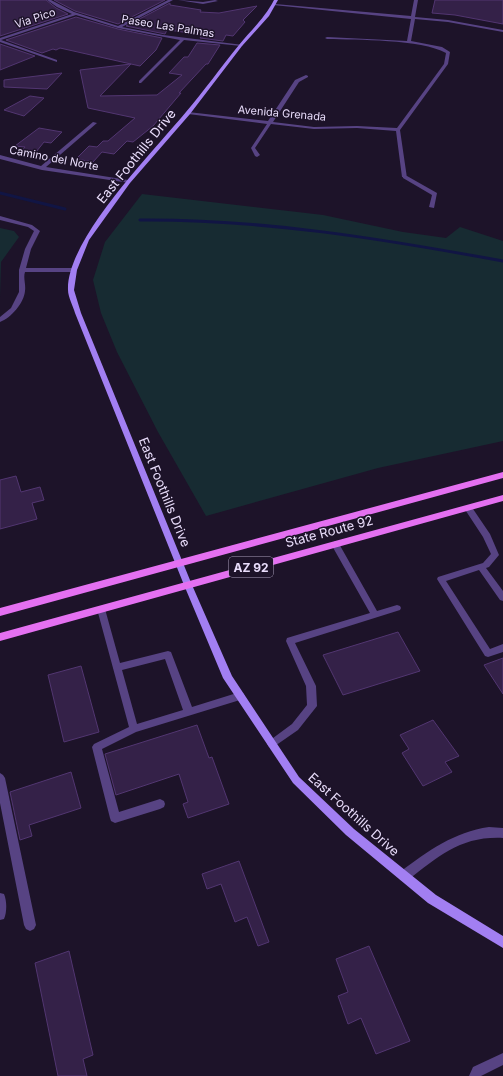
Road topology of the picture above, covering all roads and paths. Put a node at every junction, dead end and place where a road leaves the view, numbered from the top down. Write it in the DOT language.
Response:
graph roads {
  1 [pos="49,0"];
  2 [pos="171,0"];
  3 [pos="180,0"];
  4 [pos="416,0"];
  5 [pos="216,1"];
  6 [pos="275,2"];
  7 [pos="76,14"];
  8 [pos="413,18"];
  9 [pos="118,28"];
  10 [pos="503,31"];
  11 [pos="327,38"];
  12 [pos="183,39"];
  13 [pos="0,40"];
  14 [pos="409,42"];
  15 [pos="241,45"];
  16 [pos="55,61"];
  17 [pos="306,76"];
  18 [pos="141,82"];
  19 [pos="188,113"];
  20 [pos="95,123"];
  21 [pos="269,123"];
  22 [pos="398,130"];
  23 [pos="257,155"];
  24 [pos="0,157"];
  25 [pos="42,168"];
  26 [pos="128,182"];
  27 [pos="432,208"];
  28 [pos="0,218"];
  29 [pos="22,270"];
  30 [pos="74,270"];
  31 [pos="0,320"];
  32 [pos="503,475"];
  33 [pos="503,498"];
  34 [pos="468,508"];
  35 [pos="335,544"];
  36 [pos="179,563"];
  37 [pos="482,567"];
  38 [pos="188,585"];
  39 [pos="503,598"];
  40 [pos="397,608"];
  41 [pos="101,609"];
  42 [pos="0,612"];
  43 [pos="375,615"];
  44 [pos="0,637"];
  45 [pos="503,648"];
  46 [pos="117,668"];
  47 [pos="240,696"];
  48 [pos="188,712"];
  49 [pos="134,729"];
  50 [pos="272,744"];
  51 [pos="0,778"];
  52 [pos="160,804"];
  53 [pos="503,833"];
  54 [pos="404,876"];
  55 [pos="0,898"];
  56 [pos="0,915"];
  57 [pos="30,925"];
  58 [pos="503,942"];
  59 [pos="503,1059"];
  60 [pos="475,1076"];
  1 -- 7 [label="street, Paseo Las Palmas"];
  2 -- 9 [label="street"];
  3 -- 5 [label="street"];
  4 -- 8 [label="street"];
  6 -- 8 [label="street"];
  6 -- 15 [label="street, East Foothills Drive"];
  7 -- 9 [label="street, Paseo Las Palmas"];
  7 -- 13 [label="street, Via Pico"];
  8 -- 10 [label="street"];
  8 -- 14 [label="street"];
  9 -- 12 [label="street, Paseo Las Palmas"];
  11 -- 14 [label="street"];
  12 -- 15 [label="street, Paseo Las Palmas"];
  12 -- 18 [label="street"];
  13 -- 16 [label="street"];
  14 -- 22 [label="street"];
  15 -- 19 [label="street, East Foothills Drive"];
  17 -- 21 [label="street"];
  19 -- 21 [label="street, Avenida Grenada"];
  19 -- 26 [label="street, East Foothills Drive"];
  20 -- 25 [label="street"];
  21 -- 22 [label="street, Avenida Grenada"];
  21 -- 23 [label="street"];
  22 -- 27 [label="street"];
  24 -- 25 [label="street, Camino del Norte"];
  25 -- 26 [label="street, Camino del Norte"];
  26 -- 30 [label="street, East Foothills Drive"];
  28 -- 29 [label="street"];
  29 -- 30 [label="street"];
  29 -- 31 [label="street"];
  30 -- 36 [label="street, East Foothills Drive"];
  32 -- 36 [label="main road, State Route 92 / AZ 92"];
  33 -- 34 [label="main road, State Route 92 / AZ 92"];
  34 -- 35 [label="main road, State Route 92 / AZ 92"];
  34 -- 37 [label="street"];
  35 -- 38 [label="main road, State Route 92 / AZ 92"];
  35 -- 43 [label="street"];
  36 -- 38 [label="street, East Foothills Drive"];
  36 -- 42 [label="main road, State Route 92 / AZ 92"];
  37 -- 39 [label="street"];
  37 -- 45 [label="street"];
  38 -- 41 [label="main road, State Route 92 / AZ 92"];
  38 -- 47 [label="street, East Foothills Drive"];
  40 -- 43 [label="street"];
  41 -- 44 [label="main road, State Route 92 / AZ 92"];
  41 -- 46 [label="street"];
  43 -- 50 [label="street"];
  46 -- 48 [label="street"];
  46 -- 49 [label="street"];
  47 -- 48 [label="street"];
  47 -- 50 [label="street, East Foothills Drive"];
  48 -- 49 [label="street"];
  49 -- 52 [label="street"];
  50 -- 54 [label="street, East Foothills Drive"];
  51 -- 57 [label="street"];
  53 -- 54 [label="street"];
  54 -- 58 [label="street, East Foothills Drive"];
  55 -- 56 [label="street"];
  59 -- 60 [label="street"];
}
